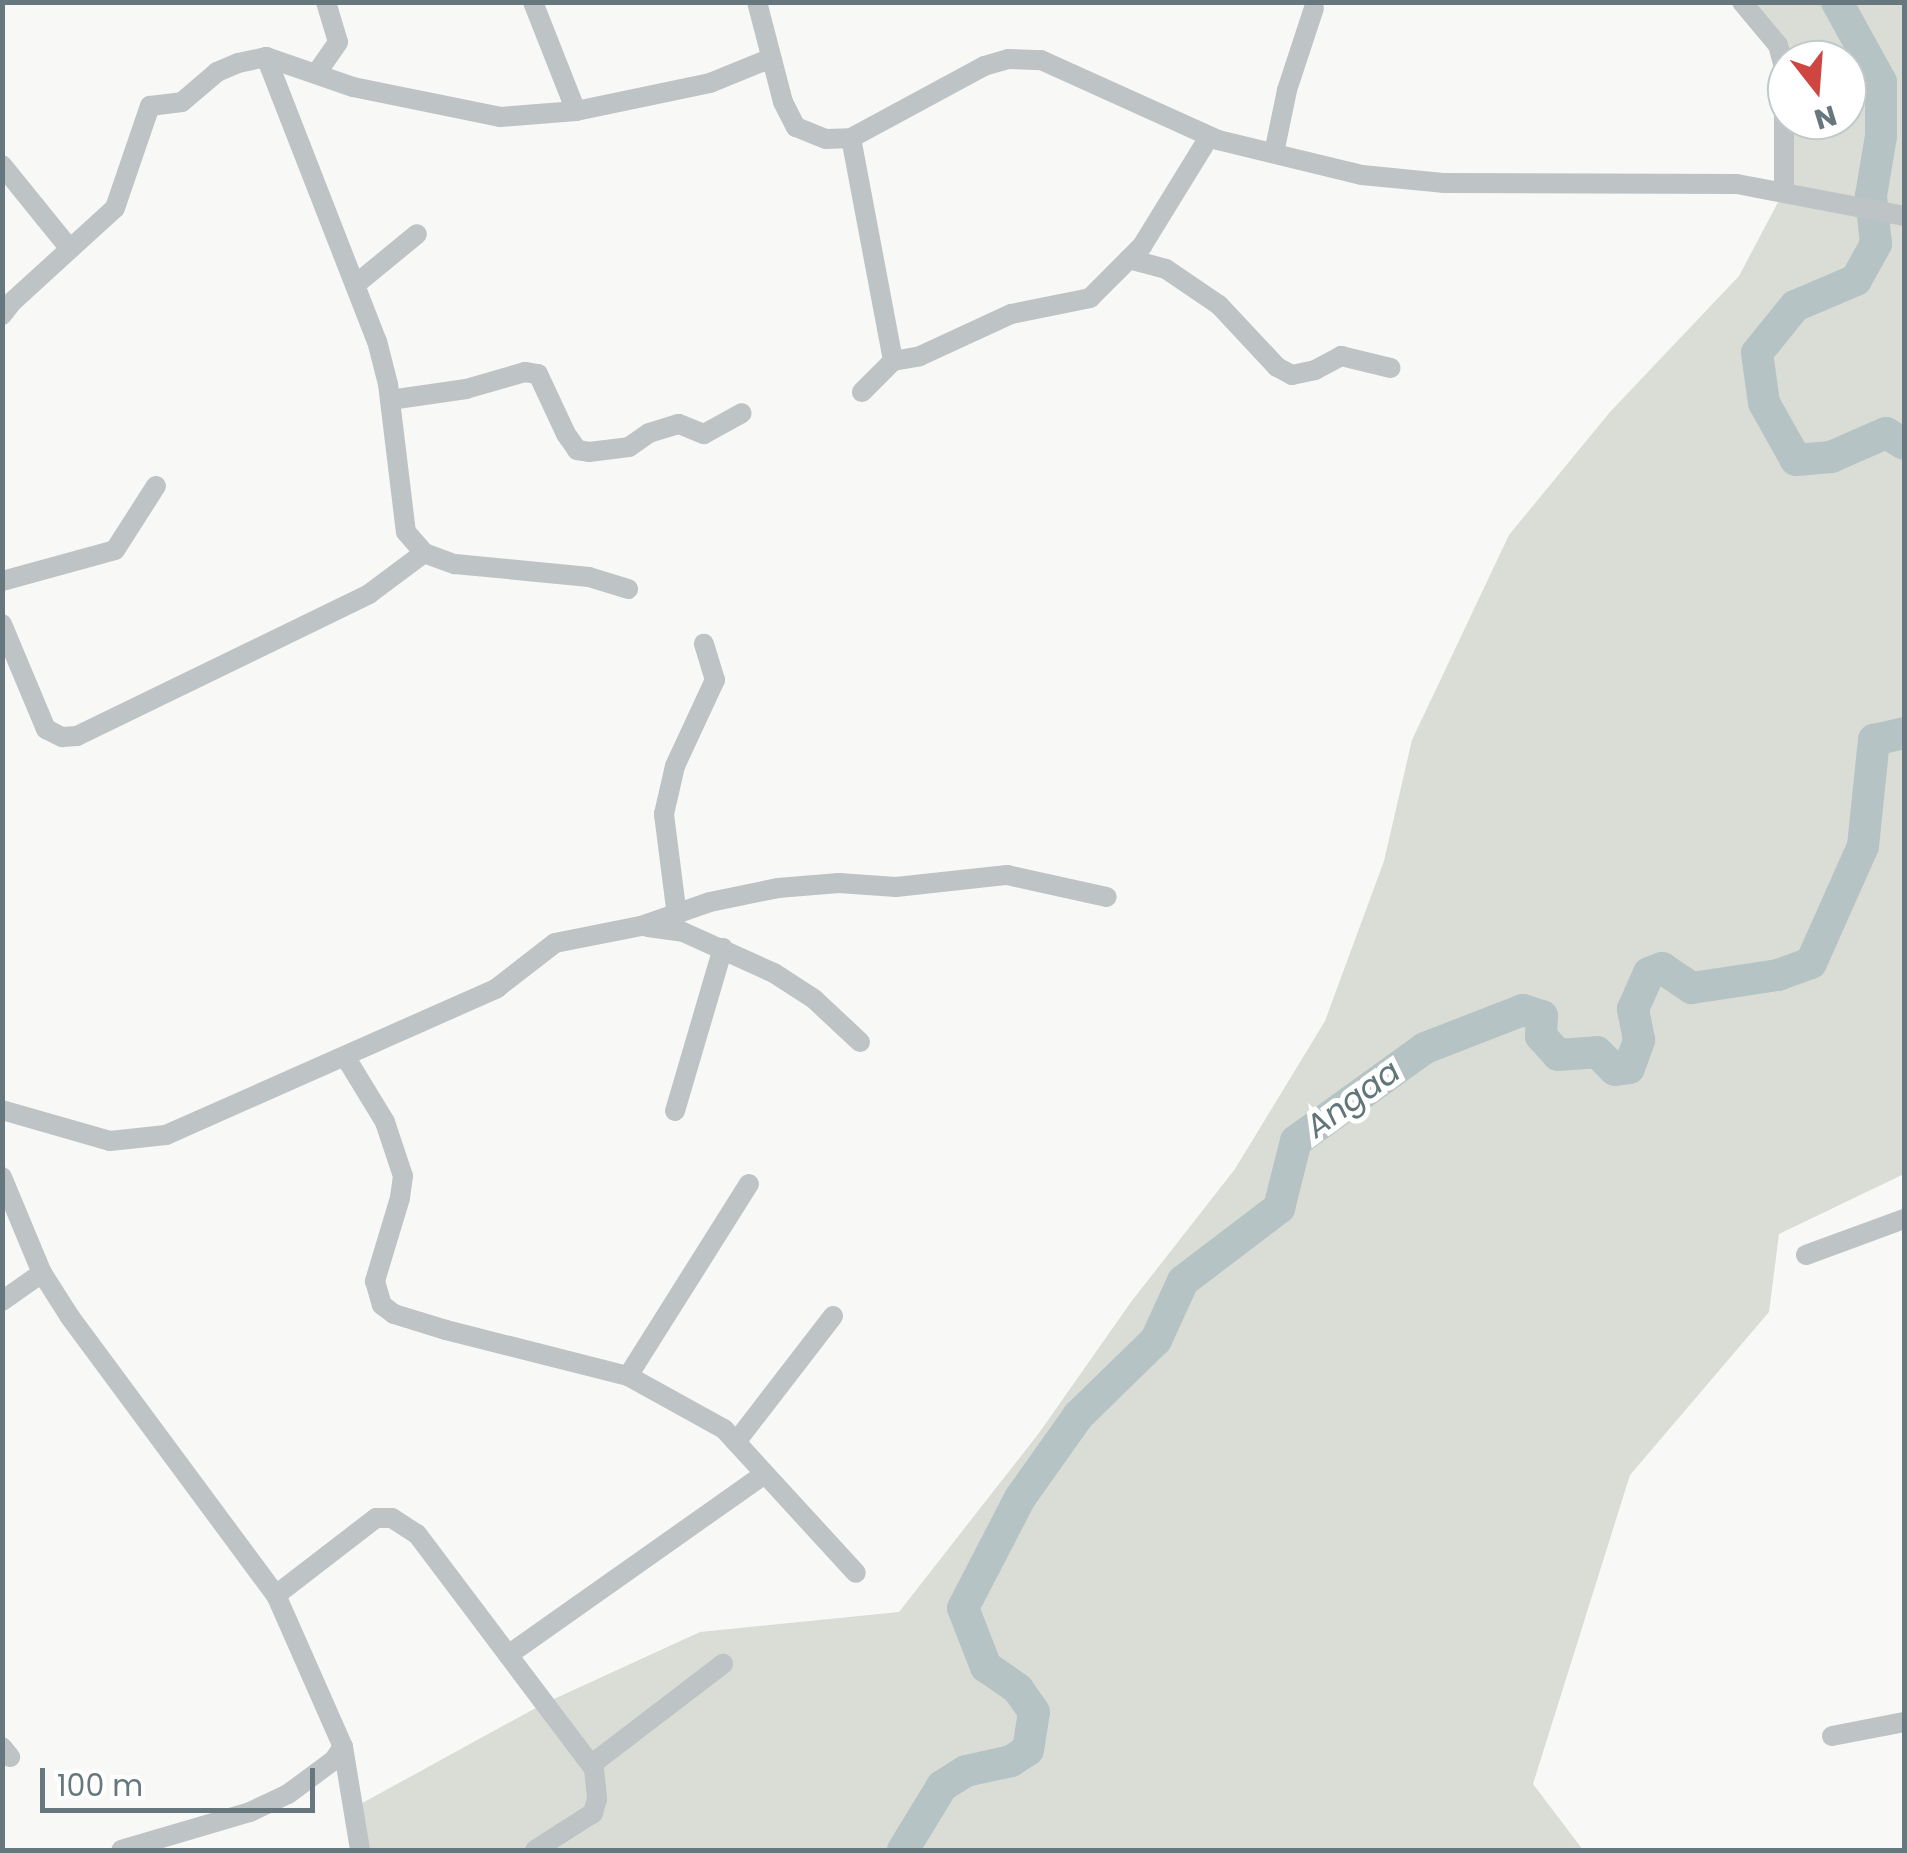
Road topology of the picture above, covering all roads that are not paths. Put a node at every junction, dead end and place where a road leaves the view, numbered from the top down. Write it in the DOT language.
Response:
graph roads {
  1 [pos="326,2"];
  2 [pos="533,2"];
  3 [pos="757,2"];
  4 [pos="1742,2"];
  5 [pos="1314,8"];
  6 [pos="266,57"];
  7 [pos="770,59"];
  8 [pos="318,72"];
  9 [pos="576,111"];
  10 [pos="1210,137"];
  11 [pos="851,138"];
  12 [pos="1274,153"];
  13 [pos="2,164"];
  14 [pos="1784,191"];
  15 [pos="1904,216"];
  16 [pos="417,234"];
  17 [pos="70,249"];
  18 [pos="1129,259"];
  19 [pos="355,285"];
  20 [pos="2,316"];
  21 [pos="893,360"];
  22 [pos="1391,368"];
  23 [pos="862,392"];
  24 [pos="390,400"];
  25 [pos="742,413"];
  26 [pos="156,486"];
  27 [pos="424,553"];
  28 [pos="2,580"];
  29 [pos="628,590"];
  30 [pos="2,624"];
  31 [pos="704,644"];
  32 [pos="1107,897"];
  33 [pos="677,916"];
  34 [pos="641,926"];
  35 [pos="722,948"];
  36 [pos="860,1042"];
  37 [pos="346,1058"];
  38 [pos="2,1110"];
  39 [pos="674,1112"];
  40 [pos="2,1177"];
  41 [pos="749,1184"];
  42 [pos="1904,1218"];
  43 [pos="1806,1255"];
  44 [pos="42,1272"];
  45 [pos="2,1302"];
  46 [pos="833,1316"];
  47 [pos="628,1376"];
  48 [pos="736,1442"];
  49 [pos="765,1474"];
  50 [pos="856,1572"];
  51 [pos="276,1595"];
  52 [pos="508,1655"];
  53 [pos="723,1664"];
  54 [pos="1904,1722"];
  55 [pos="1832,1736"];
  56 [pos="343,1747"];
  57 [pos="592,1764"];
  58 [pos="122,1850"];
  59 [pos="360,1850"];
  60 [pos="535,1850"];
  1 -- 8 [label="street"];
  2 -- 9 [label="street"];
  3 -- 7 [label="street"];
  4 -- 14 [label="street"];
  5 -- 12 [label="street"];
  6 -- 8 [label="street"];
  6 -- 17 [label="street"];
  6 -- 19 [label="street"];
  7 -- 9 [label="street"];
  7 -- 11 [label="street"];
  8 -- 9 [label="street"];
  10 -- 11 [label="street"];
  10 -- 12 [label="street"];
  10 -- 18 [label="street"];
  11 -- 21 [label="street"];
  12 -- 14 [label="street"];
  13 -- 17 [label="street"];
  14 -- 15 [label="street"];
  16 -- 19 [label="street"];
  17 -- 20 [label="street"];
  18 -- 21 [label="street"];
  18 -- 22 [label="street"];
  19 -- 24 [label="street"];
  21 -- 23 [label="street"];
  24 -- 25 [label="street"];
  24 -- 27 [label="street"];
  26 -- 28 [label="street"];
  27 -- 29 [label="street"];
  27 -- 30 [label="street"];
  31 -- 33 [label="street"];
  32 -- 33 [label="street"];
  33 -- 34 [label="street"];
  34 -- 35 [label="street"];
  34 -- 37 [label="street"];
  35 -- 36 [label="street"];
  35 -- 39 [label="street"];
  37 -- 38 [label="street"];
  37 -- 47 [label="street"];
  40 -- 44 [label="street"];
  41 -- 47 [label="street"];
  42 -- 43 [label="street"];
  44 -- 45 [label="street"];
  44 -- 51 [label="street"];
  46 -- 48 [label="street"];
  47 -- 48 [label="street"];
  48 -- 49 [label="street"];
  49 -- 50 [label="street"];
  49 -- 52 [label="street"];
  51 -- 52 [label="street"];
  51 -- 56 [label="street"];
  52 -- 57 [label="street"];
  53 -- 57 [label="street"];
  54 -- 55 [label="street"];
  56 -- 58 [label="street"];
  56 -- 59 [label="street"];
  57 -- 60 [label="street"];
}
